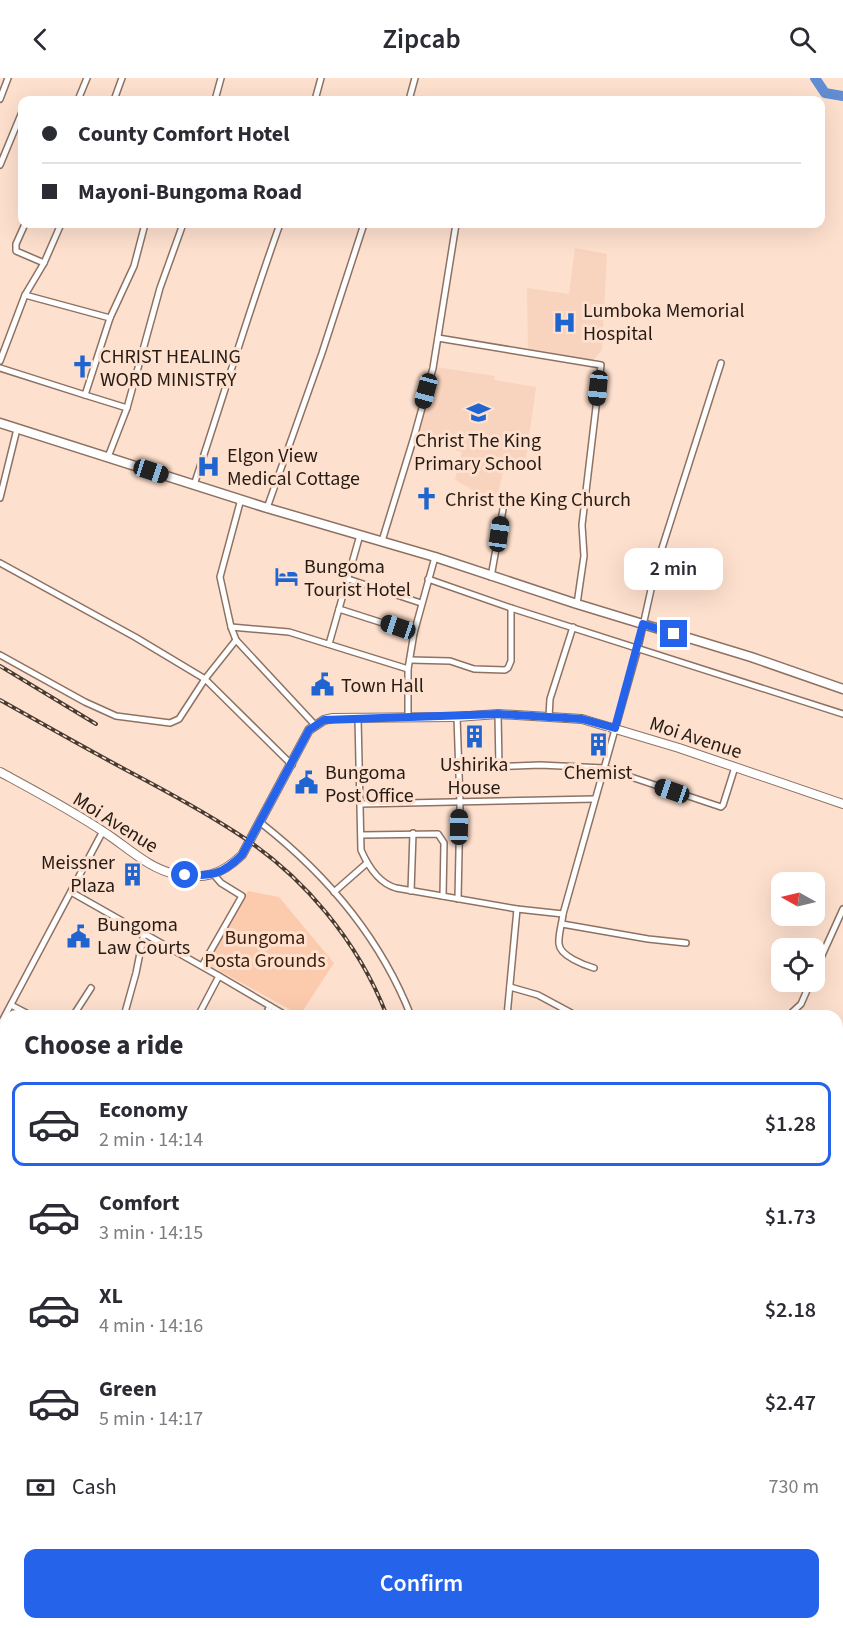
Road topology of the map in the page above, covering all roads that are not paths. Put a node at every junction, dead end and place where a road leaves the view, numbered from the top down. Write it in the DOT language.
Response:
graph roads {
  1 [pos="8,78"];
  2 [pos="87,78"];
  3 [pos="122,78"];
  4 [pos="221,78"];
  5 [pos="321,78"];
  6 [pos="415,78"];
  7 [pos="80,96"];
  8 [pos="115,96"];
  9 [pos="216,96"];
  10 [pos="316,96"];
  11 [pos="410,96"];
  12 [pos="0,99"];
  13 [pos="18,122"];
  14 [pos="0,165"];
  15 [pos="23,228"];
  16 [pos="59,228"];
  17 [pos="144,228"];
  18 [pos="182,228"];
  19 [pos="279,228"];
  20 [pos="363,228"];
  21 [pos="455,228"];
  22 [pos="44,263"];
  23 [pos="26,296"];
  24 [pos="110,318"];
  25 [pos="438,338"];
  26 [pos="0,361"];
  27 [pos="721,363"];
  28 [pos="0,368"];
  29 [pos="84,395"];
  30 [pos="127,408"];
  31 [pos="0,423"];
  32 [pos="17,429"];
  33 [pos="108,457"];
  34 [pos="194,485"];
  35 [pos="0,498"];
  36 [pos="505,498"];
  37 [pos="241,499"];
  38 [pos="267,508"];
  39 [pos="360,535"];
  40 [pos="382,541"];
  41 [pos="435,557"];
  42 [pos="0,563"];
  43 [pos="491,577"];
  44 [pos="348,579"];
  45 [pos="428,579"];
  46 [pos="421,603"];
  47 [pos="577,604"];
  48 [pos="511,608"];
  49 [pos="339,609"];
  50 [pos="643,624"];
  51 [pos="231,627"];
  52 [pos="573,627"];
  53 [pos="414,633"];
  54 [pos="236,640"];
  55 [pos="329,644"];
  56 [pos="638,648"];
  57 [pos="0,655"];
  58 [pos="410,660"];
  59 [pos="408,669"];
  60 [pos="205,680"];
  61 [pos="842,686"];
  62 [pos="498,714"];
  63 [pos="843,714"];
  64 [pos="457,717"];
  65 [pos="549,717"];
  66 [pos="358,718"];
  67 [pos="408,718"];
  68 [pos="315,725"];
  69 [pos="615,728"];
  70 [pos="291,765"];
  71 [pos="499,766"];
  72 [pos="735,767"];
  73 [pos="459,768"];
  74 [pos="604,768"];
  75 [pos="0,772"];
  76 [pos="595,799"];
  77 [pos="460,803"];
  78 [pos="360,804"];
  79 [pos="843,804"];
  80 [pos="261,823"];
  81 [pos="103,831"];
  82 [pos="413,833"];
  83 [pos="361,835"];
  84 [pos="367,863"];
  85 [pos="214,875"];
  86 [pos="411,891"];
  87 [pos="71,892"];
  88 [pos="334,892"];
  89 [pos="443,896"];
  90 [pos="458,899"];
  91 [pos="517,909"];
  92 [pos="843,909"];
  93 [pos="563,915"];
  94 [pos="562,924"];
  95 [pos="144,933"];
  96 [pos="686,943"];
  97 [pos="825,949"];
  98 [pos="202,966"];
  99 [pos="594,968"];
  100 [pos="219,976"];
  101 [pos="510,987"];
  102 [pos="91,988"];
  103 [pos="806,992"];
  104 [pos="10,1005"];
  105 [pos="270,1006"];
  106 [pos="8,1010"];
  107 [pos="20,1010"];
  108 [pos="77,1010"];
  109 [pos="126,1010"];
  110 [pos="201,1010"];
  111 [pos="268,1010"];
  112 [pos="277,1010"];
  113 [pos="408,1010"];
  114 [pos="508,1010"];
  115 [pos="566,1010"];
  116 [pos="794,1010"];
  1 -- 12 [label="street"];
  2 -- 7 [label="street"];
  3 -- 8 [label="street"];
  4 -- 9 [label="street"];
  5 -- 10 [label="street"];
  6 -- 11 [label="street"];
  13 -- 14 [label="street"];
  15 -- 22 [label="street"];
  16 -- 22 [label="street"];
  17 -- 24 [label="street"];
  18 -- 30 [label="street"];
  19 -- 34 [label="street"];
  20 -- 38 [label="street"];
  21 -- 25 [label="street"];
  22 -- 23 [label="street"];
  23 -- 24 [label="street"];
  23 -- 26 [label="street"];
  24 -- 29 [label="street"];
  25 -- 40 [label="street"];
  25 -- 47 [label="street"];
  27 -- 50 [label="street"];
  28 -- 29 [label="street"];
  29 -- 30 [label="street"];
  30 -- 33 [label="street"];
  31 -- 32 [label="main road"];
  32 -- 33 [label="main road"];
  32 -- 35 [label="street"];
  33 -- 34 [label="main road"];
  34 -- 37 [label="main road"];
  36 -- 43 [label="street"];
  37 -- 38 [label="main road"];
  37 -- 51 [label="street"];
  38 -- 39 [label="main road"];
  39 -- 40 [label="main road"];
  39 -- 44 [label="street"];
  40 -- 41 [label="main road"];
  41 -- 43 [label="main road"];
  41 -- 45 [label="street"];
  42 -- 60 [label="street"];
  43 -- 47 [label="main road"];
  44 -- 46 [label="street"];
  44 -- 49 [label="street"];
  45 -- 46 [label="street"];
  45 -- 48 [label="street"];
  46 -- 53 [label="street"];
  47 -- 50 [label="main road"];
  48 -- 52 [label="street"];
  48 -- 58 [label="street"];
  49 -- 53 [label="street"];
  49 -- 55 [label="street"];
  50 -- 56 [label="street"];
  50 -- 61 [label="main road"];
  51 -- 54 [label="street"];
  51 -- 55 [label="street"];
  52 -- 56 [label="street"];
  52 -- 65 [label="street"];
  53 -- 58 [label="street"];
  54 -- 60 [label="street"];
  54 -- 68 [label="street"];
  55 -- 59 [label="street"];
  56 -- 63 [label="street"];
  56 -- 69 [label="street"];
  57 -- 60 [label="street"];
  58 -- 59 [label="street"];
  59 -- 67 [label="street"];
  60 -- 70 [label="street"];
  62 -- 64 [label="street, Moi Avenue"];
  62 -- 65 [label="street, Moi Avenue"];
  62 -- 71 [label="street"];
  64 -- 67 [label="street, Moi Avenue"];
  64 -- 73 [label="street"];
  65 -- 69 [label="street, Moi Avenue"];
  66 -- 67 [label="street, Moi Avenue"];
  66 -- 68 [label="street, Moi Avenue"];
  66 -- 78 [label="street"];
  68 -- 70 [label="street"];
  69 -- 72 [label="street, Moi Avenue"];
  69 -- 74 [label="street"];
  70 -- 80 [label="street"];
  71 -- 73 [label="street"];
  71 -- 74 [label="street"];
  72 -- 74 [label="street"];
  72 -- 79 [label="street, Moi Avenue"];
  73 -- 77 [label="street"];
  74 -- 76 [label="street"];
  75 -- 81 [label="street, Moi Avenue"];
  76 -- 77 [label="street"];
  76 -- 93 [label="street"];
  77 -- 78 [label="street"];
  77 -- 90 [label="street"];
  78 -- 83 [label="street"];
  80 -- 85 [label="street"];
  80 -- 88 [label="street"];
  81 -- 85 [label="street, Moi Avenue"];
  81 -- 87 [label="street"];
  82 -- 83 [label="street"];
  82 -- 86 [label="street"];
  82 -- 89 [label="street"];
  83 -- 84 [label="street"];
  84 -- 86 [label="street"];
  84 -- 88 [label="street"];
  85 -- 98 [label="street"];
  86 -- 89 [label="street"];
  87 -- 95 [label="street"];
  87 -- 104 [label="street"];
  88 -- 113 [label="street"];
  89 -- 90 [label="street"];
  90 -- 91 [label="street"];
  91 -- 93 [label="street"];
  91 -- 101 [label="street"];
  92 -- 97 [label="street"];
  93 -- 94 [label="street"];
  94 -- 96 [label="street"];
  94 -- 99 [label="street"];
  95 -- 98 [label="street"];
  95 -- 109 [label="street"];
  98 -- 100 [label="street"];
  100 -- 105 [label="street"];
  100 -- 110 [label="street"];
  101 -- 114 [label="street"];
  101 -- 115 [label="street"];
  102 -- 108 [label="street"];
  103 -- 116 [label="street"];
  104 -- 106 [label="street"];
  104 -- 107 [label="street"];
  105 -- 111 [label="street"];
  105 -- 112 [label="street"];
}
